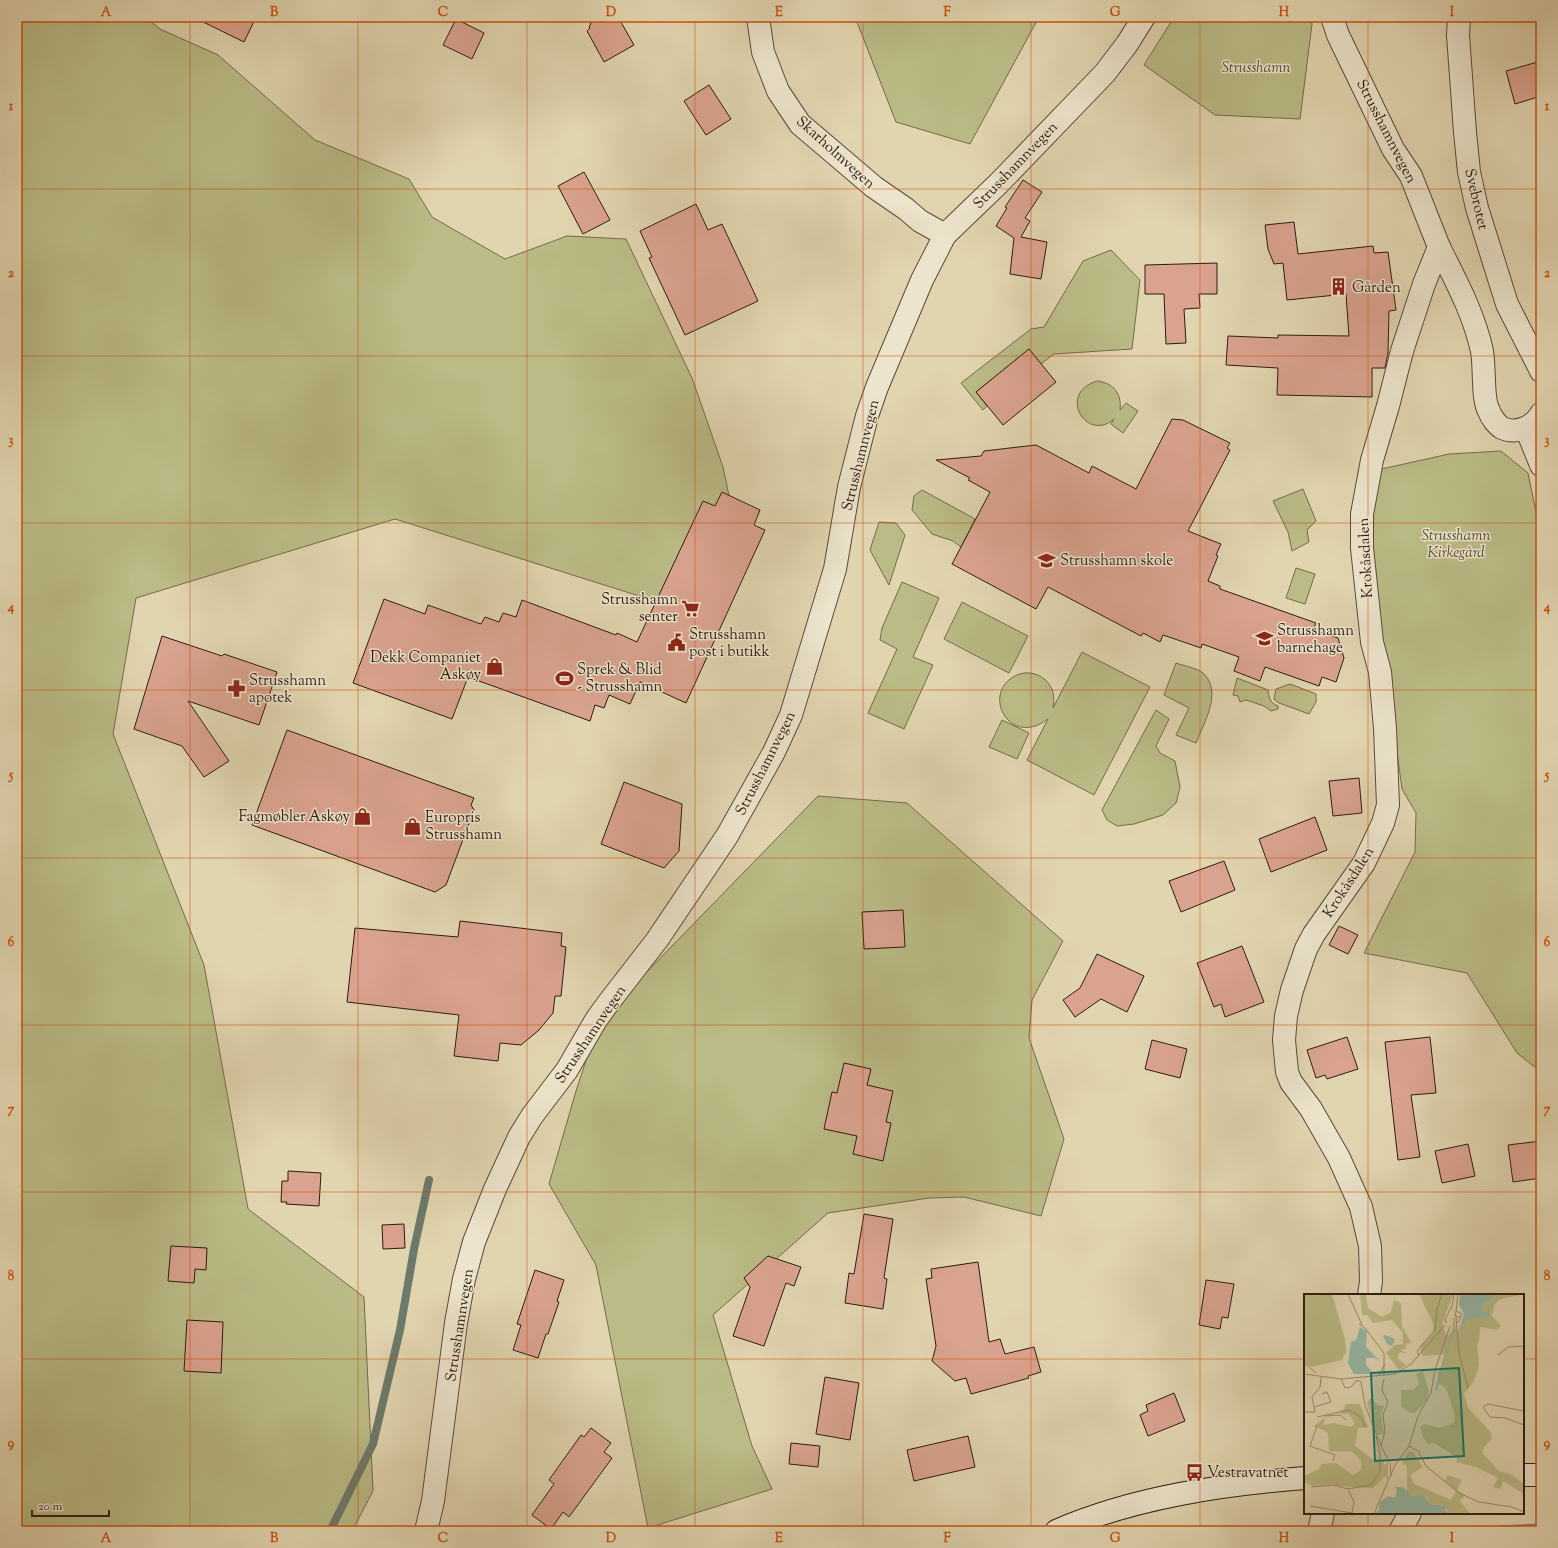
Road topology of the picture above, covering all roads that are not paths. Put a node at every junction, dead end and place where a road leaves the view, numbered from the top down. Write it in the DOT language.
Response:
graph roads {
  1 [pos="758,17"];
  2 [pos="1144,17"];
  3 [pos="1332,17"];
  4 [pos="1459,17"];
  5 [pos="945,235"];
  6 [pos="1439,247"];
  7 [pos="1541,371"];
  8 [pos="1534,421"];
  9 [pos="1541,465"];
  10 [pos="1369,1294"];
  11 [pos="1524,1475"];
  12 [pos="1541,1475"];
  13 [pos="1304,1478"];
  14 [pos="1323,1514"];
  15 [pos="1409,1514"];
  16 [pos="426,1531"];
  17 [pos="1056,1531"];
  18 [pos="1319,1531"];
  19 [pos="1400,1531"];
  1 -- 5 [label="street, Skarholmvegen"];
  2 -- 5 [label="street, Strusshamnvegen"];
  3 -- 6 [label="street, Strusshamnvegen"];
  4 -- 7 [label="street, Svebrotet"];
  5 -- 16 [label="street, Strusshamnvegen"];
  6 -- 8 [label="street, Strusshamnvegen"];
  6 -- 10 [label="street, Krokåsdalen"];
  8 -- 9 [label="street, Strusshamnvegen"];
  11 -- 12 [label="street"];
  13 -- 17 [label="street"];
  14 -- 18 [label="street"];
  15 -- 19 [label="street"];
}
